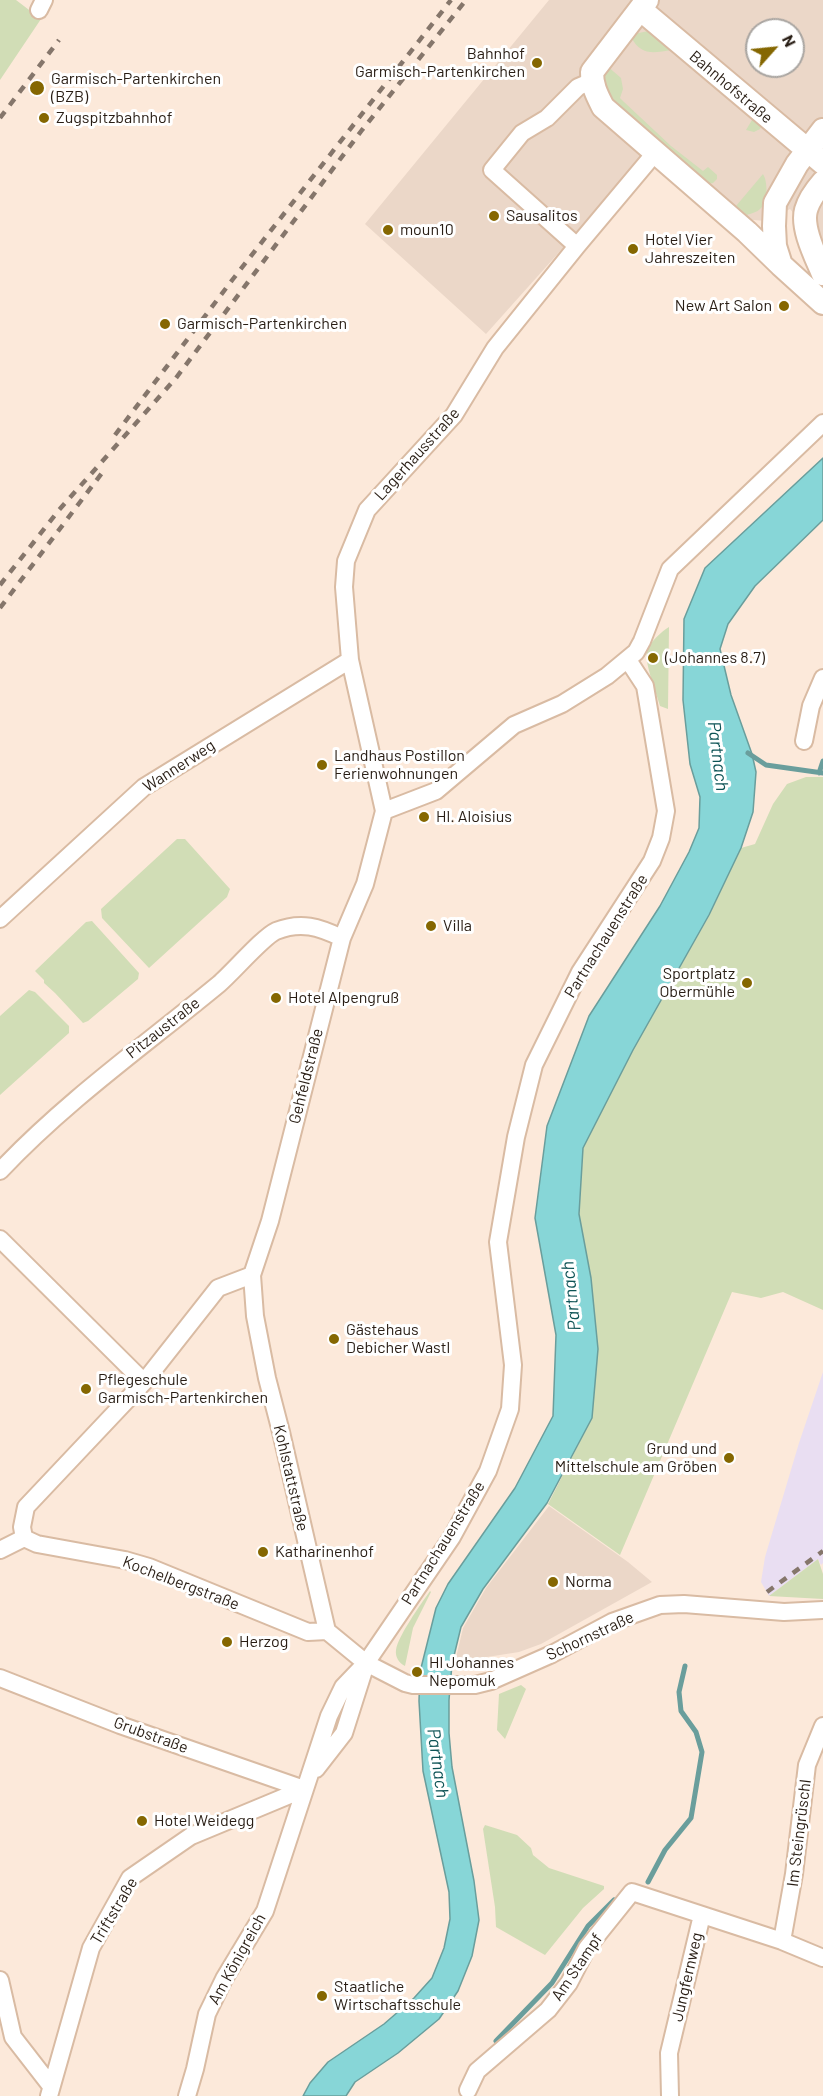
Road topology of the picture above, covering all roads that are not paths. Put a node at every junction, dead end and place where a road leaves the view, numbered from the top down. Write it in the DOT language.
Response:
graph roads {
  1 [pos="644,4"];
  2 [pos="592,81"];
  3 [pos="823,130"];
  4 [pos="655,153"];
  5 [pos="815,157"];
  6 [pos="823,182"];
  7 [pos="806,222"];
  8 [pos="774,226"];
  9 [pos="747,232"];
  10 [pos="577,246"];
  11 [pos="781,265"];
  12 [pos="823,274"];
  13 [pos="823,303"];
  14 [pos="823,423"];
  15 [pos="350,660"];
  16 [pos="628,660"];
  17 [pos="823,678"];
  18 [pos="804,741"];
  19 [pos="384,812"];
  20 [pos="0,919"];
  21 [pos="342,938"];
  22 [pos="0,1171"];
  23 [pos="0,1239"];
  24 [pos="252,1275"];
  25 [pos="144,1382"];
  26 [pos="24,1538"];
  27 [pos="0,1550"];
  28 [pos="823,1610"];
  29 [pos="327,1631"];
  30 [pos="366,1663"];
  31 [pos="0,1678"];
  32 [pos="823,1726"];
  33 [pos="305,1785"];
  34 [pos="702,1915"];
  35 [pos="782,1941"];
  36 [pos="823,1958"];
  37 [pos="0,1980"];
  38 [pos="468,2090"];
  39 [pos="50,2091"];
  40 [pos="187,2096"];
  41 [pos="670,2096"];
  1 -- 2 [label="street, Bahnhofstraße"];
  1 -- 5 [label="street, Bahnhofstraße"];
  2 -- 4 [label="street"];
  2 -- 10 [label="street, Bahnhofstraße"];
  3 -- 5 [label="street"];
  4 -- 9 [label="street"];
  4 -- 10 [label="street, Lagerhausstraße"];
  5 -- 8 [label="street"];
  6 -- 7 [label="street"];
  7 -- 8 [label="street"];
  7 -- 12 [label="street"];
  8 -- 9 [label="street"];
  8 -- 11 [label="street"];
  9 -- 11 [label="street"];
  10 -- 15 [label="street, Lagerhausstraße"];
  11 -- 13 [label="street"];
  14 -- 16 [label="street"];
  15 -- 19 [label="street, Lagerhausstraße"];
  15 -- 20 [label="street, Wannerweg"];
  16 -- 19 [label="street"];
  16 -- 30 [label="street, Partnachauenstraße"];
  17 -- 18 [label="street"];
  19 -- 21 [label="street, Gehfeldstraße"];
  21 -- 22 [label="street, Pitzaustraße"];
  21 -- 24 [label="street, Gehfeldstraße"];
  23 -- 25 [label="street"];
  24 -- 25 [label="street"];
  24 -- 29 [label="street, Kohlstattstraße"];
  25 -- 26 [label="street"];
  26 -- 27 [label="street"];
  26 -- 29 [label="street, Kochelbergstraße"];
  28 -- 30 [label="street, Schornstraße"];
  29 -- 30 [label="street"];
  30 -- 33 [label="street, Partnachauenstraße"];
  31 -- 33 [label="street, Grubstraße"];
  32 -- 35 [label="street, Im Steingrüschl"];
  33 -- 39 [label="street, Triftstraße"];
  33 -- 40 [label="street, Am Königreich"];
  34 -- 35 [label="street, Jungfernweg"];
  34 -- 38 [label="street, Am Stampf"];
  34 -- 41 [label="street, Jungfernweg"];
  35 -- 36 [label="street, Jungfernweg"];
  37 -- 39 [label="street"];
}
